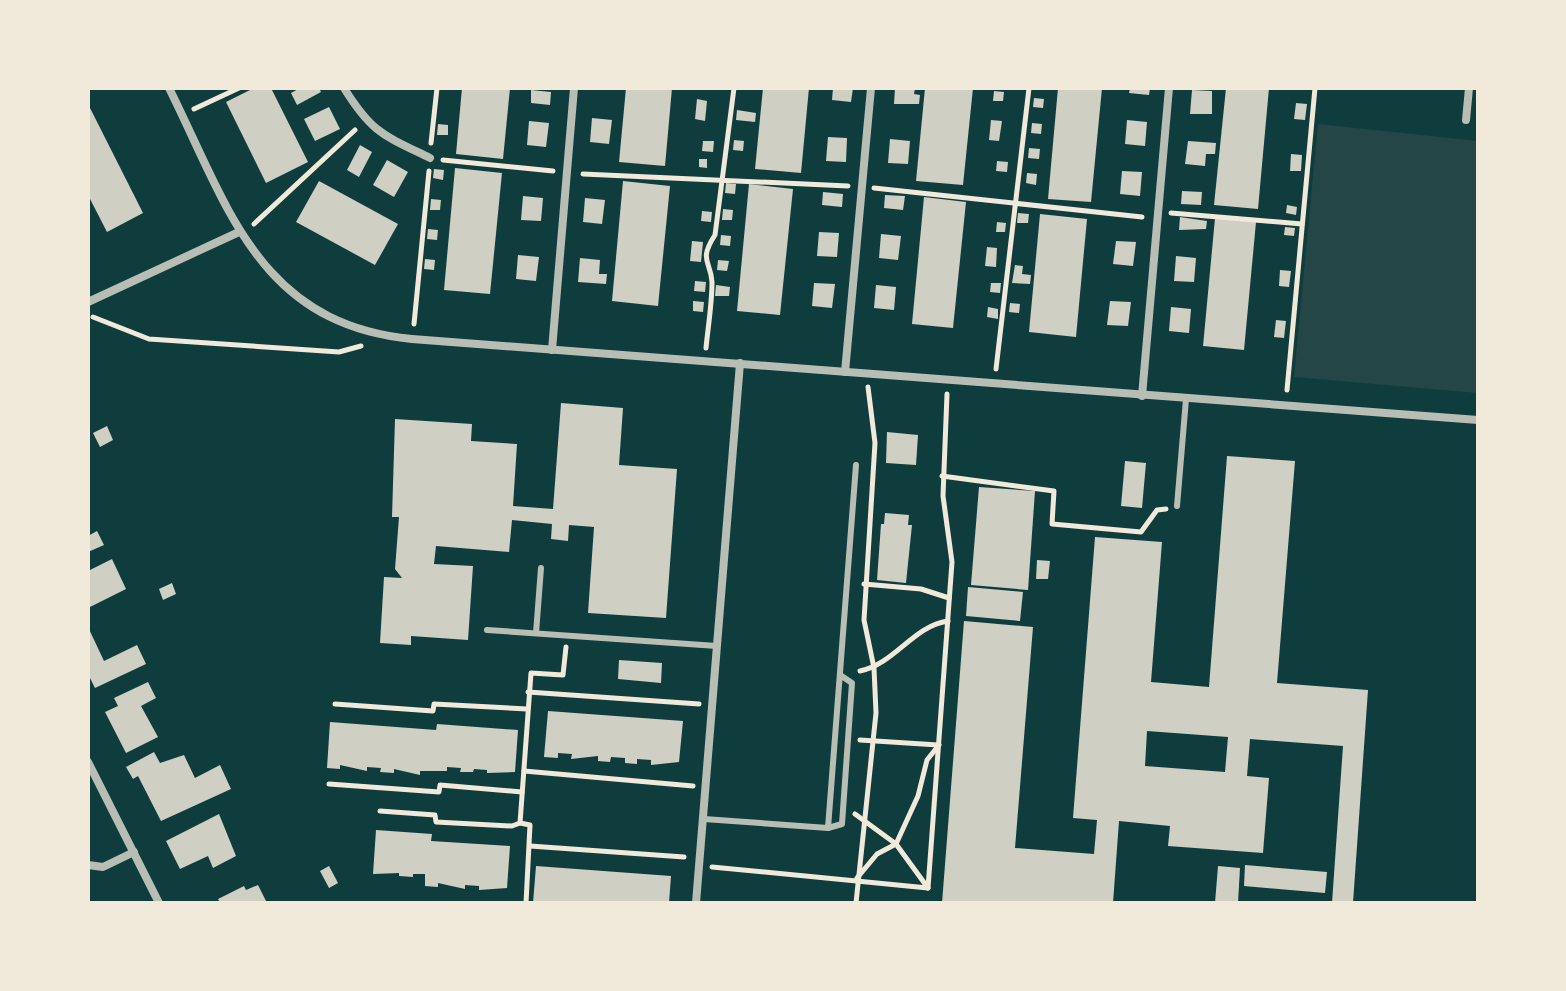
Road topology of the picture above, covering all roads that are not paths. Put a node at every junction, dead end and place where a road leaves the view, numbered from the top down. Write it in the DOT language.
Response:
graph roads {
  1 [pos="169,88"];
  2 [pos="344,88"];
  3 [pos="574,88"];
  4 [pos="871,88"];
  5 [pos="1169,88"];
  6 [pos="1469,88"];
  7 [pos="1466,120"];
  8 [pos="430,158"];
  9 [pos="239,232"];
  10 [pos="88,302"];
  11 [pos="552,350"];
  12 [pos="740,363"];
  13 [pos="845,372"];
  14 [pos="1142,396"];
  15 [pos="1186,399"];
  16 [pos="1478,420"];
  17 [pos="856,465"];
  18 [pos="1177,506"];
  19 [pos="541,568"];
  20 [pos="487,630"];
  21 [pos="536,633"];
  22 [pos="717,646"];
  23 [pos="840,675"];
  24 [pos="88,762"];
  25 [pos="704,819"];
  26 [pos="828,828"];
  27 [pos="134,852"];
  28 [pos="88,865"];
  29 [pos="159,903"];
  30 [pos="696,903"];
  1 -- 9 [label="street"];
  2 -- 8 [label="street"];
  3 -- 11 [label="street"];
  4 -- 13 [label="street"];
  5 -- 14 [label="street"];
  6 -- 7 [label="street"];
  9 -- 10 [label="street"];
  9 -- 11 [label="street"];
  11 -- 12 [label="street"];
  12 -- 13 [label="street"];
  12 -- 22 [label="street"];
  13 -- 14 [label="street"];
  14 -- 15 [label="street"];
  15 -- 16 [label="street"];
  15 -- 18 [label="lane"];
  17 -- 23 [label="lane"];
  19 -- 21 [label="lane"];
  20 -- 21 [label="lane"];
  21 -- 22 [label="lane"];
  22 -- 25 [label="street"];
  23 -- 26 [label="lane"];
  23 -- 26 [label="lane"];
  24 -- 27 [label="street"];
  25 -- 26 [label="lane"];
  25 -- 30 [label="street"];
  27 -- 28 [label="street"];
  27 -- 29 [label="street"];
}
